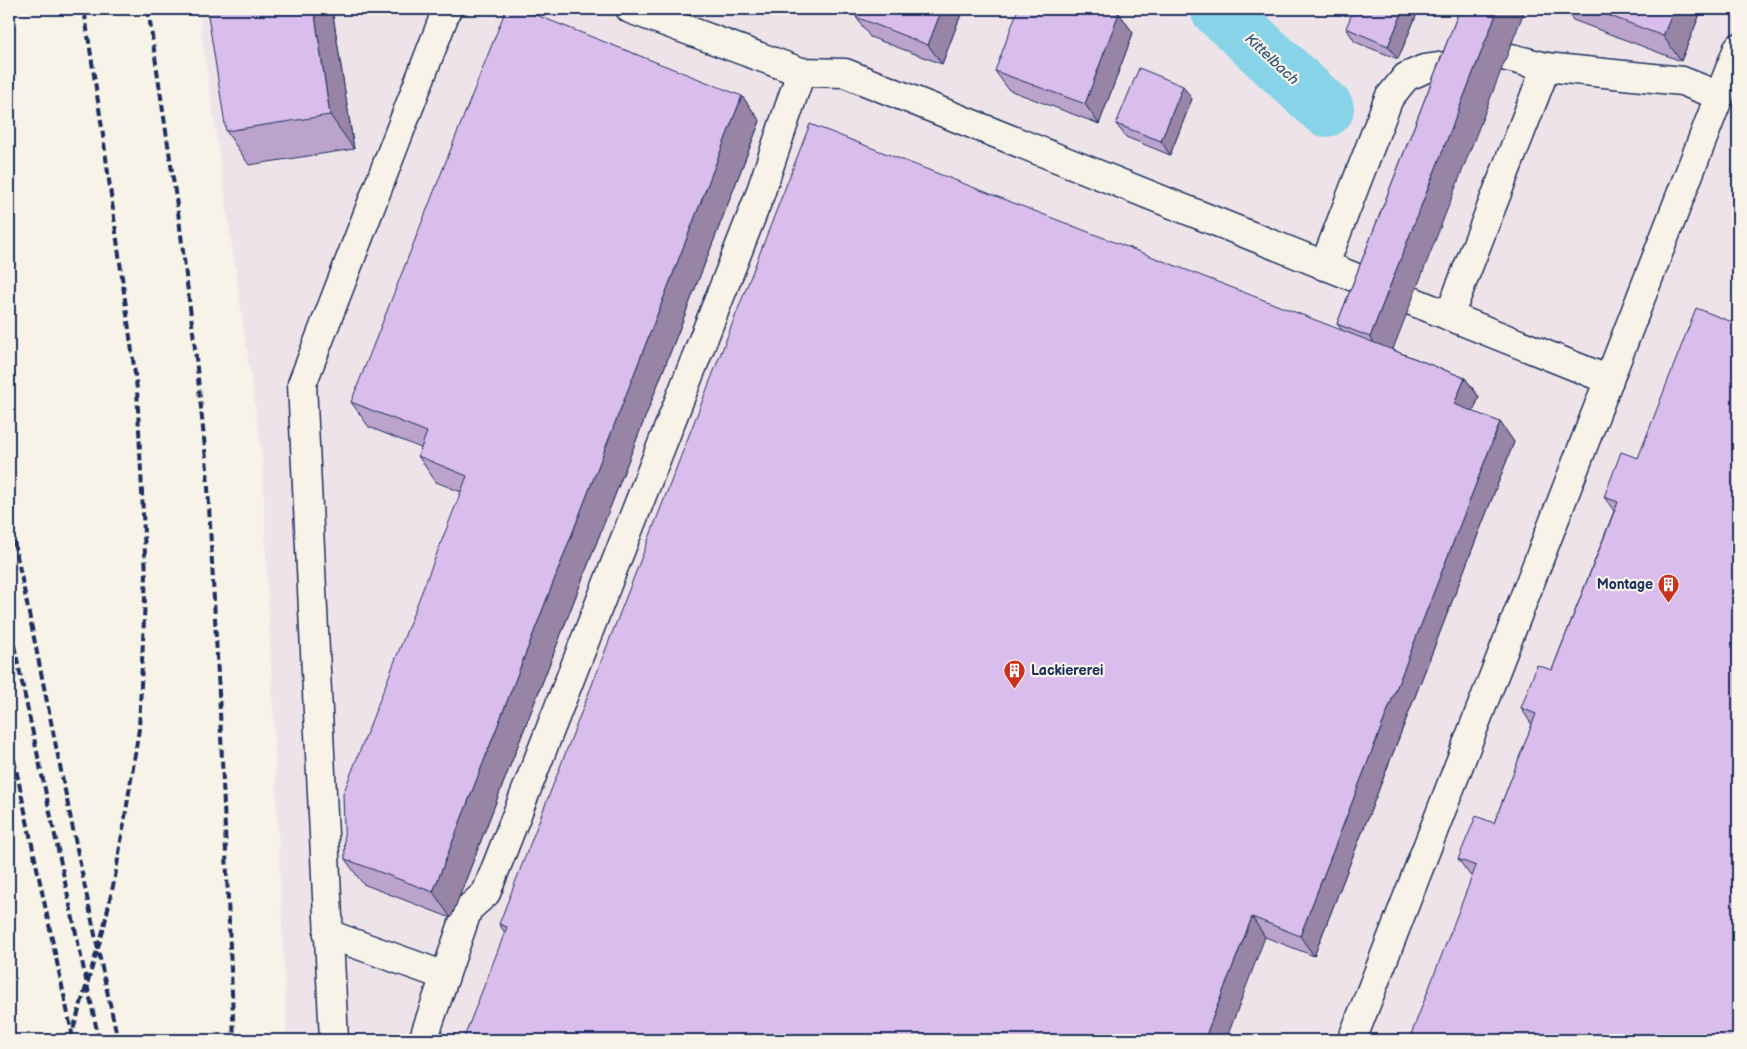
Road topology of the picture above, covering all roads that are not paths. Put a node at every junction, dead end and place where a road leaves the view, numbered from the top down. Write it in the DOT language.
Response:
graph roads {
  1 [pos="447,9"];
  2 [pos="630,9"];
  3 [pos="1737,55"];
  4 [pos="1507,57"];
  5 [pos="1466,63"];
  6 [pos="1546,67"];
  7 [pos="801,72"];
  8 [pos="1720,96"];
  9 [pos="1324,266"];
  10 [pos="1379,287"];
  11 [pos="1412,301"];
  12 [pos="1449,316"];
  13 [pos="1609,380"];
  14 [pos="328,934"];
  15 [pos="445,976"];
  16 [pos="334,1040"];
  17 [pos="423,1040"];
  18 [pos="1352,1040"];
  1 -- 14 [label="lane"];
  2 -- 7 [label="lane"];
  3 -- 8 [label="lane"];
  4 -- 6 [label="lane"];
  5 -- 9 [label="lane"];
  6 -- 8 [label="lane"];
  6 -- 12 [label="lane"];
  7 -- 9 [label="lane"];
  7 -- 15 [label="lane"];
  8 -- 13 [label="lane"];
  9 -- 10 [label="lane"];
  11 -- 12 [label="lane"];
  12 -- 13 [label="lane"];
  13 -- 18 [label="lane"];
  14 -- 15 [label="lane"];
  14 -- 16 [label="lane"];
  15 -- 17 [label="lane"];
}
